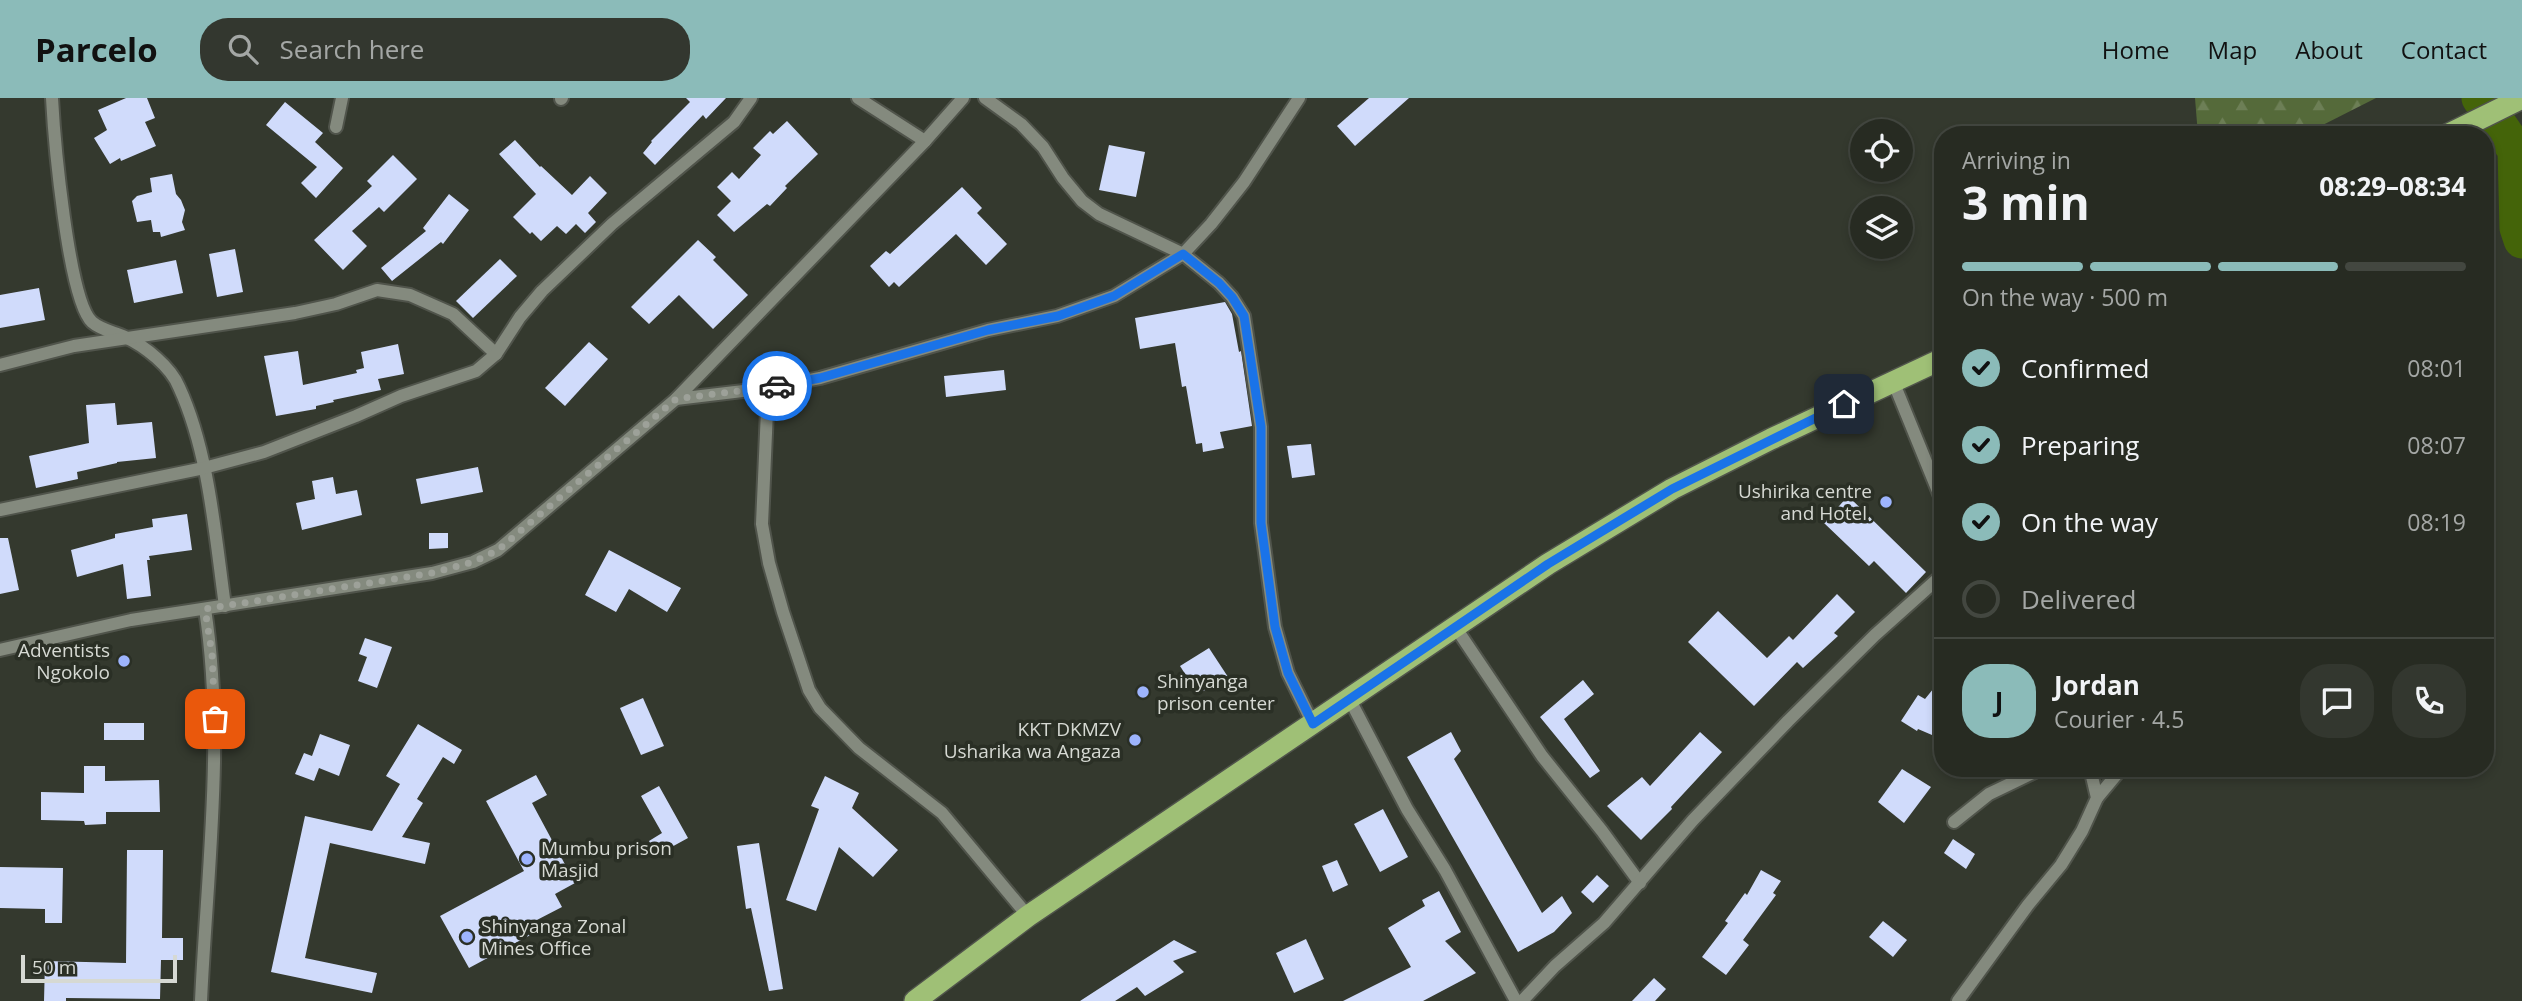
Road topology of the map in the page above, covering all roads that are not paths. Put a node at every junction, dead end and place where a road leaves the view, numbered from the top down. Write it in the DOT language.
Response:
graph roads {
  1 [pos="52,98"];
  2 [pos="342,98"];
  3 [pos="751,98"];
  4 [pos="858,98"];
  5 [pos="963,98"];
  6 [pos="985,98"];
  7 [pos="1298,98"];
  8 [pos="2522,98"];
  9 [pos="2465,126"];
  10 [pos="336,127"];
  11 [pos="925,141"];
  12 [pos="1183,254"];
  13 [pos="129,339"];
  14 [pos="496,354"];
  15 [pos="1934,363"];
  16 [pos="0,365"];
  17 [pos="1894,381"];
  18 [pos="768,388"];
  19 [pos="676,399"];
  20 [pos="204,468"];
  21 [pos="1934,471"];
  22 [pos="0,510"];
  23 [pos="1934,582"];
  24 [pos="225,606"];
  25 [pos="205,609"];
  26 [pos="1456,628"];
  27 [pos="0,650"];
  28 [pos="1350,700"];
  29 [pos="1313,724"];
  30 [pos="2024,777"];
  31 [pos="2092,777"];
  32 [pos="2114,777"];
  33 [pos="2097,797"];
  34 [pos="1954,822"];
  35 [pos="1640,883"];
  36 [pos="1028,916"];
  37 [pos="201,1001"];
  38 [pos="915,1001"];
  39 [pos="1516,1001"];
  40 [pos="1522,1001"];
  41 [pos="1958,1001"];
  1 -- 13 [label="street"];
  2 -- 10 [label="street"];
  3 -- 14 [label="street"];
  4 -- 11 [label="street"];
  5 -- 11 [label="street"];
  6 -- 12 [label="street"];
  7 -- 12 [label="street"];
  8 -- 9 [label="highway"];
  11 -- 19 [label="street"];
  12 -- 18 [label="street"];
  12 -- 29 [label="street"];
  13 -- 14 [label="street"];
  13 -- 16 [label="street"];
  13 -- 20 [label="street"];
  14 -- 20 [label="street"];
  15 -- 17 [label="highway"];
  17 -- 21 [label="street"];
  17 -- 26 [label="highway"];
  18 -- 19 [label="street"];
  18 -- 36 [label="street"];
  19 -- 24 [label="street"];
  20 -- 22 [label="street"];
  20 -- 24 [label="street"];
  23 -- 35 [label="street"];
  24 -- 25 [label="street"];
  25 -- 27 [label="street"];
  25 -- 37 [label="street"];
  26 -- 28 [label="highway"];
  26 -- 35 [label="street"];
  28 -- 29 [label="highway"];
  28 -- 39 [label="street"];
  29 -- 36 [label="highway"];
  30 -- 34 [label="street"];
  31 -- 33 [label="street"];
  32 -- 33 [label="street"];
  33 -- 41 [label="street"];
  35 -- 40 [label="street"];
  36 -- 38 [label="highway"];
}
